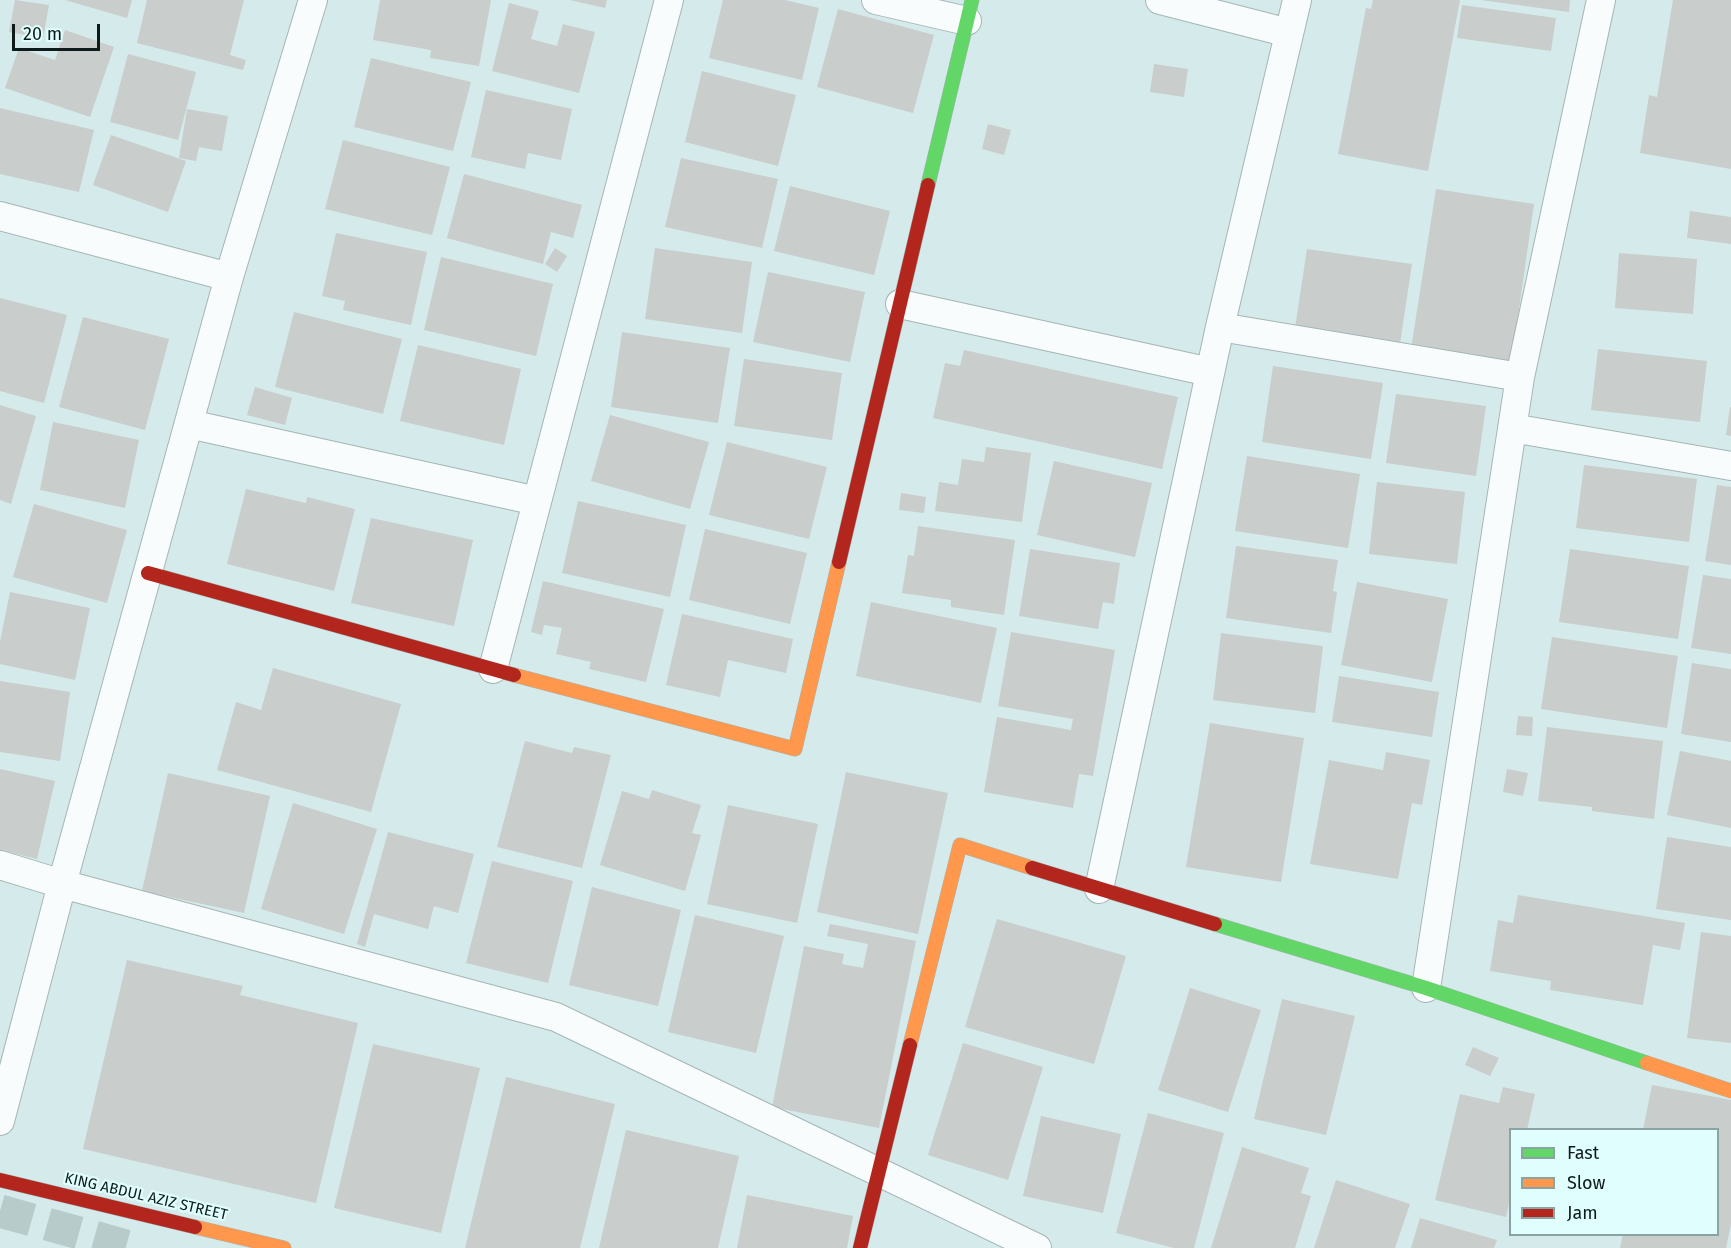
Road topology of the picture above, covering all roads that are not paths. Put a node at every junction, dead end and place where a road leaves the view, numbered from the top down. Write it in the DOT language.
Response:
graph roads {
  1 [pos="313,0"];
  2 [pos="669,0"];
  3 [pos="876,0"];
  4 [pos="1160,0"];
  5 [pos="1297,0"];
  6 [pos="1601,0"];
  7 [pos="970,10"];
  8 [pos="1289,33"];
  9 [pos="0,216"];
  10 [pos="229,278"];
  11 [pos="900,304"];
  12 [pos="1220,327"];
  13 [pos="1210,372"];
  14 [pos="1520,377"];
  15 [pos="189,424"];
  16 [pos="1512,428"];
  17 [pos="1731,466"];
  18 [pos="537,501"];
  19 [pos="148,573"];
  20 [pos="493,669"];
  21 [pos="802,722"];
  22 [pos="746,736"];
  23 [pos="0,865"];
  24 [pos="62,884"];
  25 [pos="1099,889"];
  26 [pos="1426,988"];
  27 [pos="1731,1090"];
  28 [pos="0,1121"];
  29 [pos="878,1170"];
  30 [pos="0,1179"];
  31 [pos="284,1248"];
  32 [pos="860,1248"];
  33 [pos="1037,1248"];
  1 -- 10 [label="street"];
  2 -- 18 [label="street"];
  3 -- 7 [label="street"];
  4 -- 8 [label="street"];
  5 -- 8 [label="street"];
  6 -- 14 [label="street"];
  7 -- 11 [label="street"];
  8 -- 12 [label="street"];
  9 -- 10 [label="street"];
  10 -- 15 [label="street"];
  11 -- 13 [label="street"];
  11 -- 21 [label="street"];
  12 -- 13 [label="street"];
  12 -- 14 [label="street"];
  13 -- 25 [label="street"];
  14 -- 16 [label="street"];
  15 -- 18 [label="street"];
  15 -- 19 [label="street"];
  16 -- 17 [label="street"];
  16 -- 26 [label="street"];
  18 -- 20 [label="street"];
  19 -- 20 [label="street"];
  19 -- 24 [label="street"];
  20 -- 22 [label="street"];
  21 -- 22 [label="street"];
  23 -- 24 [label="street"];
  24 -- 28 [label="street"];
  24 -- 29 [label="street"];
  25 -- 26 [label="street"];
  25 -- 29 [label="street"];
  26 -- 27 [label="street"];
  29 -- 32 [label="street"];
  29 -- 33 [label="street"];
  30 -- 31 [label="street, KING ABDUL AZIZ STREET"];
}
